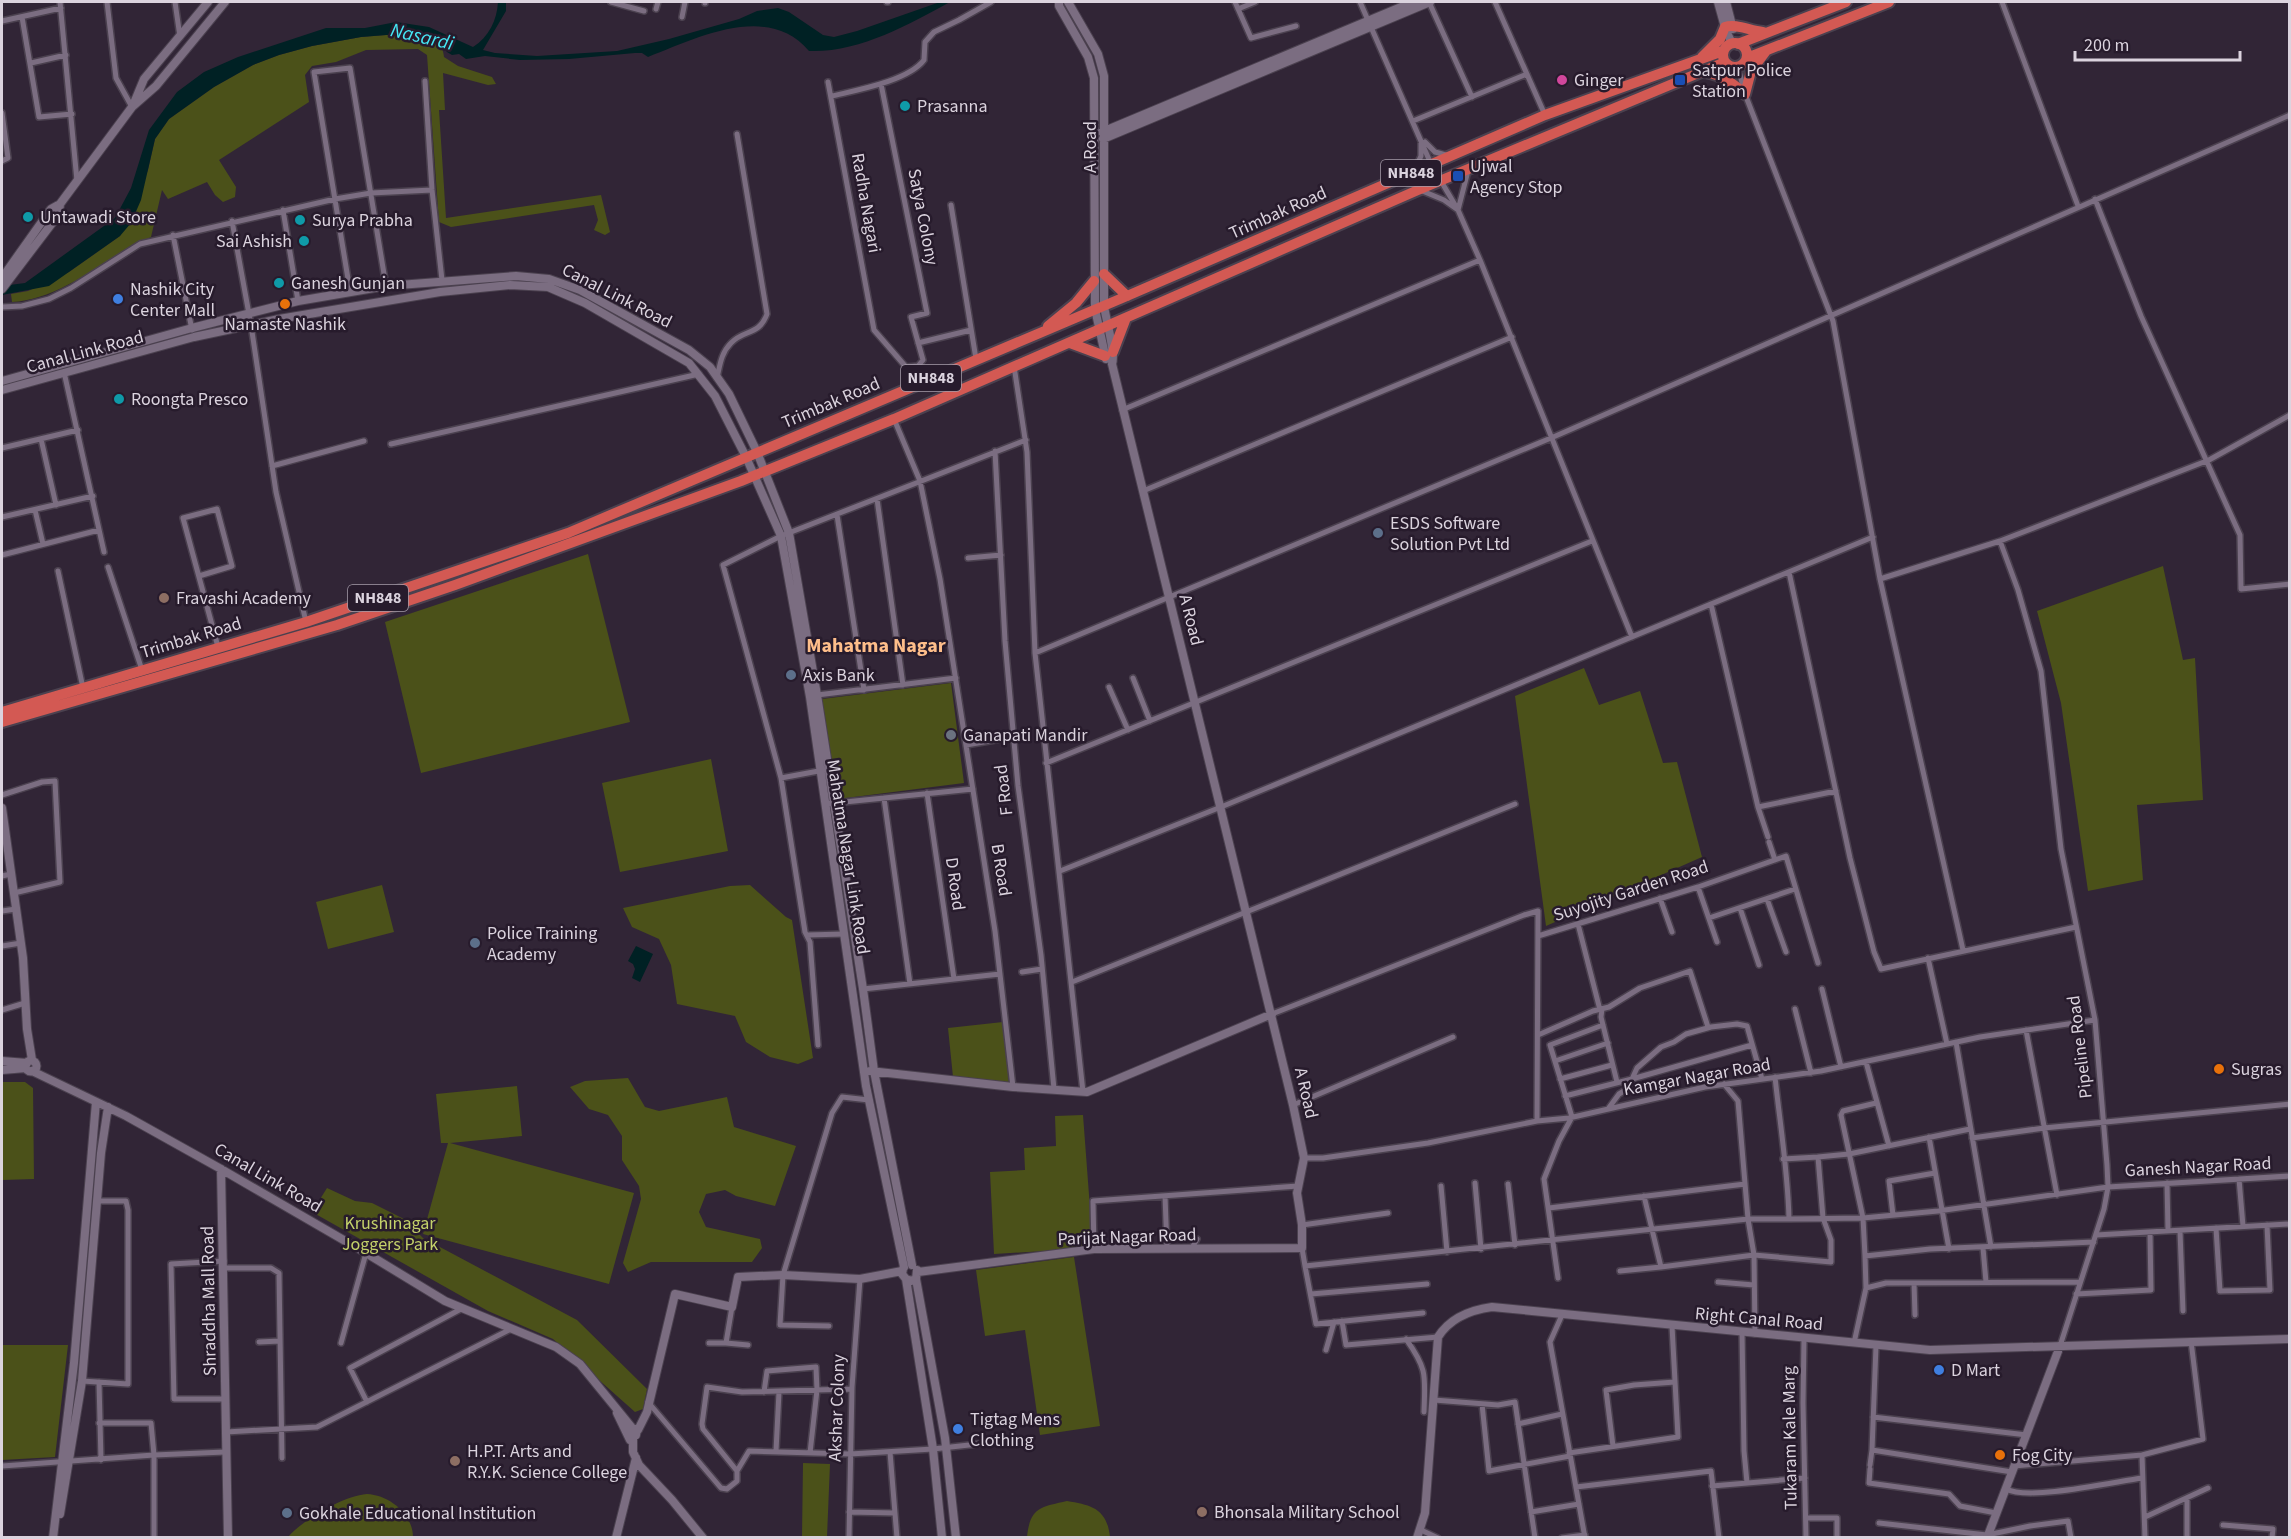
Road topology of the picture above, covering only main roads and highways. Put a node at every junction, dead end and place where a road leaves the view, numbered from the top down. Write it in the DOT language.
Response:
graph roads {
  1 [pos="1846,2"];
  2 [pos="1889,2"];
  3 [pos="1770,32"];
  4 [pos="1735,44"];
  5 [pos="1767,50"];
  6 [pos="1724,57"];
  7 [pos="1747,58"];
  8 [pos="1700,59"];
  9 [pos="1701,72"];
  10 [pos="1127,296"];
  11 [pos="1126,318"];
  12 [pos="1039,334"];
  13 [pos="1070,343"];
  14 [pos="2,712"];
  15 [pos="2,722"];
  1 -- 3 [label="highway"];
  2 -- 5 [label="highway"];
  3 -- 4 [label="highway"];
  3 -- 8 [label="highway"];
  4 -- 6 [label="highway"];
  4 -- 7 [label="highway"];
  5 -- 7 [label="highway"];
  5 -- 9 [label="highway"];
  6 -- 7 [label="highway"];
  6 -- 8 [label="highway, Trimbak Road / NH848"];
  6 -- 9 [label="highway"];
  8 -- 10 [label="highway, Trimbak Road / NH848"];
  9 -- 11 [label="highway, NH848"];
  10 -- 12 [label="highway, Trimbak Road / NH848"];
  10 -- 12 [label="highway"];
  11 -- 13 [label="highway, NH848"];
  11 -- 13 [label="highway"];
  12 -- 14 [label="highway, Trimbak Road / NH848"];
  13 -- 15 [label="highway, Trimbak Road / NH848"];
}
